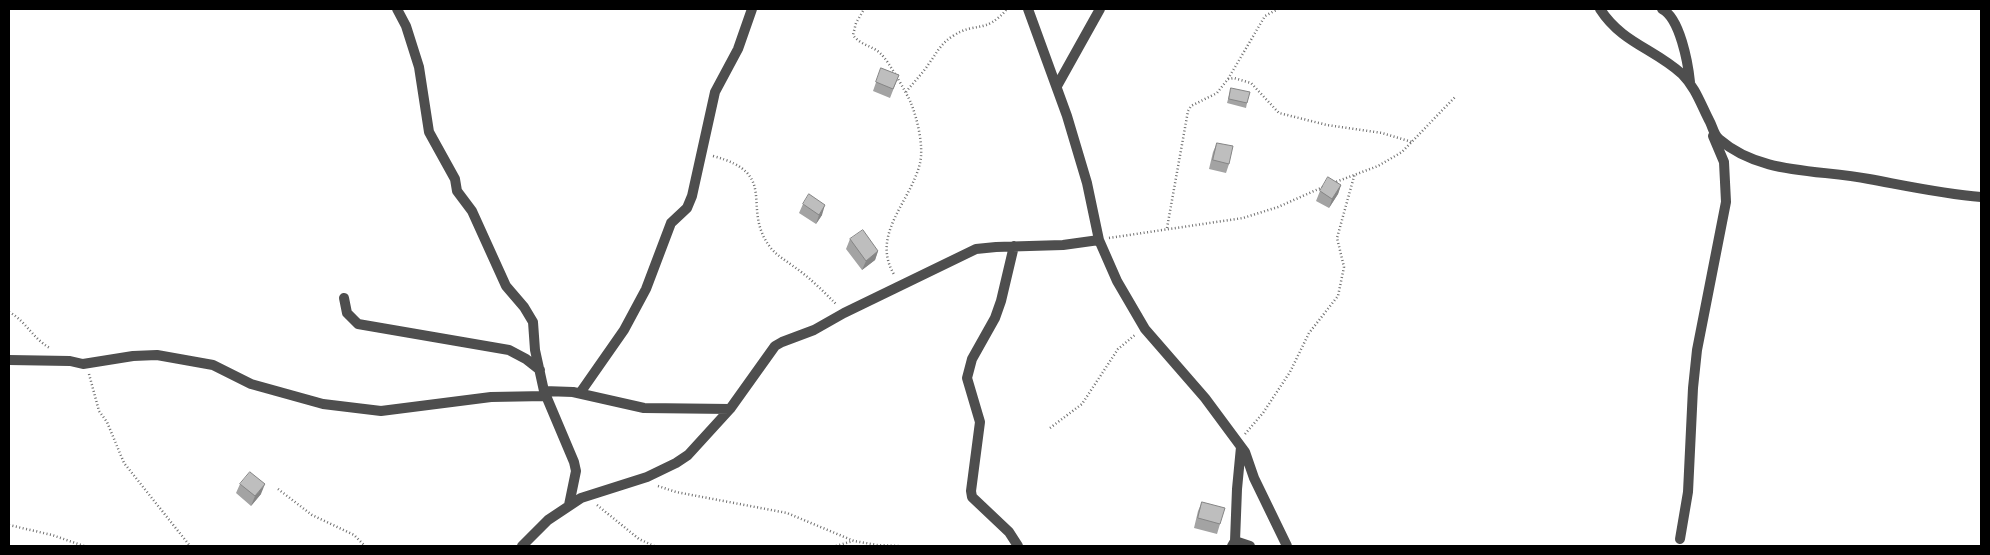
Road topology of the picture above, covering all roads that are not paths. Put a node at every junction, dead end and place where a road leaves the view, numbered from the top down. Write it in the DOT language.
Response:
graph roads {
  1 [pos="397,9"];
  2 [pos="752,9"];
  3 [pos="1028,9"];
  4 [pos="1100,9"];
  5 [pos="1600,9"];
  6 [pos="1662,9"];
  7 [pos="1690,82"];
  8 [pos="1057,86"];
  9 [pos="1710,122"];
  10 [pos="1981,198"];
  11 [pos="1099,240"];
  12 [pos="1014,246"];
  13 [pos="344,298"];
  14 [pos="9,360"];
  15 [pos="540,370"];
  16 [pos="580,393"];
  17 [pos="545,394"];
  18 [pos="730,410"];
  19 [pos="1240,445"];
  20 [pos="569,504"];
  21 [pos="1680,539"];
  22 [pos="1234,544"];
  23 [pos="522,546"];
  24 [pos="1018,546"];
  25 [pos="1250,546"];
  26 [pos="1287,546"];
  1 -- 15 [label="street"];
  2 -- 16 [label="street"];
  3 -- 8 [label="street"];
  4 -- 8 [label="street"];
  5 -- 7 [label="street"];
  6 -- 7 [label="street"];
  7 -- 9 [label="street"];
  8 -- 11 [label="street"];
  9 -- 10 [label="street"];
  9 -- 21 [label="street"];
  11 -- 12 [label="street"];
  11 -- 19 [label="street"];
  12 -- 18 [label="street"];
  12 -- 24 [label="street"];
  13 -- 15 [label="street"];
  14 -- 17 [label="street"];
  15 -- 17 [label="street"];
  16 -- 17 [label="street"];
  16 -- 18 [label="street"];
  17 -- 20 [label="street"];
  18 -- 20 [label="street"];
  19 -- 22 [label="street"];
  19 -- 26 [label="street"];
  20 -- 23 [label="street"];
  22 -- 25 [label="street"];
}
